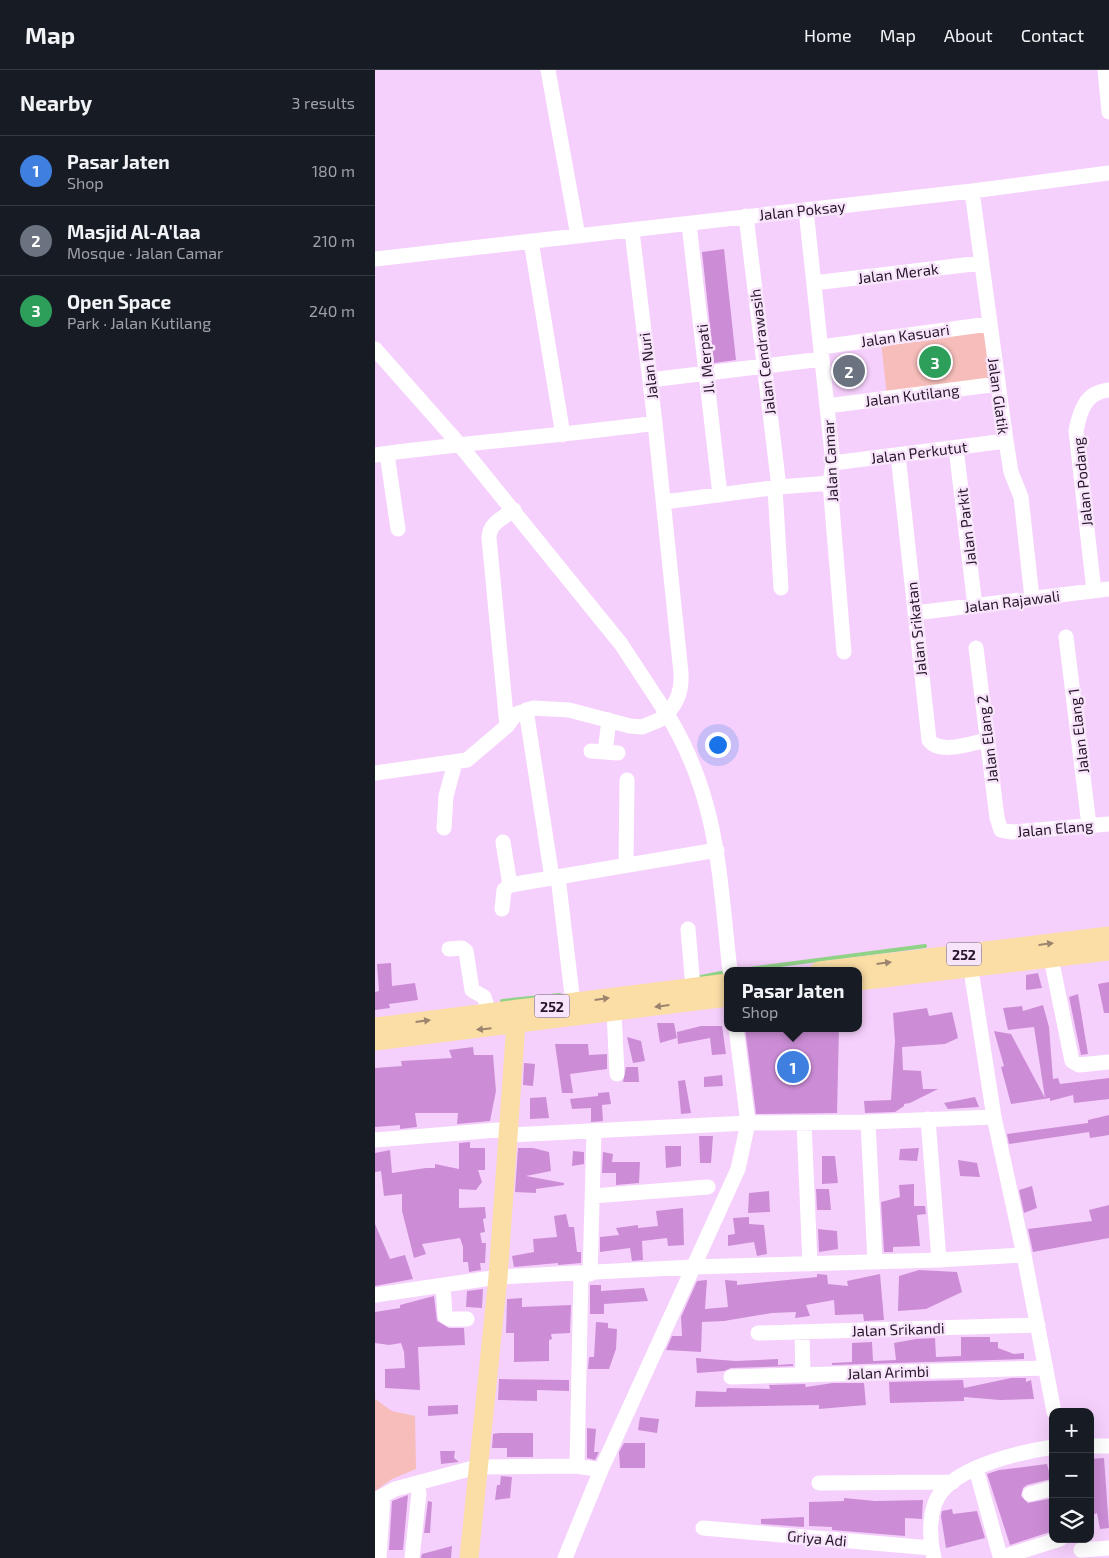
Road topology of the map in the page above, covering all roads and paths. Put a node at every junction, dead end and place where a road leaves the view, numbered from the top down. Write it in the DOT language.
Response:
graph roads {
  1 [pos="548,70"];
  2 [pos="1105,70"];
  3 [pos="1109,112"];
  4 [pos="1109,174"];
  5 [pos="972,191"];
  6 [pos="806,210"];
  7 [pos="746,216"];
  8 [pos="689,224"];
  9 [pos="632,231"];
  10 [pos="578,236"];
  11 [pos="531,241"];
  12 [pos="375,259"];
  13 [pos="981,263"];
  14 [pos="814,283"];
  15 [pos="989,324"];
  16 [pos="375,349"];
  17 [pos="821,353"];
  18 [pos="764,366"];
  19 [pos="706,372"];
  20 [pos="650,380"];
  21 [pos="998,384"];
  22 [pos="1109,390"];
  23 [pos="827,406"];
  24 [pos="655,423"];
  25 [pos="563,436"];
  26 [pos="1006,441"];
  27 [pos="459,444"];
  28 [pos="956,448"];
  29 [pos="381,455"];
  30 [pos="898,455"];
  31 [pos="833,463"];
  32 [pos="830,484"];
  33 [pos="777,488"];
  34 [pos="720,495"];
  35 [pos="664,502"];
  36 [pos="514,510"];
  37 [pos="398,529"];
  38 [pos="781,588"];
  39 [pos="1102,590"];
  40 [pos="1032,598"];
  41 [pos="975,606"];
  42 [pos="915,613"];
  43 [pos="1066,637"];
  44 [pos="976,648"];
  45 [pos="844,652"];
  46 [pos="526,710"];
  47 [pos="667,714"];
  48 [pos="609,720"];
  49 [pos="507,726"];
  50 [pos="987,740"];
  51 [pos="605,752"];
  52 [pos="455,763"];
  53 [pos="375,773"];
  54 [pos="627,780"];
  55 [pos="1109,824"];
  56 [pos="1089,825"];
  57 [pos="444,828"];
  58 [pos="1001,830"];
  59 [pos="503,842"];
  60 [pos="717,850"];
  61 [pos="626,864"];
  62 [pos="555,877"];
  63 [pos="510,886"];
  64 [pos="502,909"];
  65 [pos="688,929"];
  66 [pos="1109,936"];
  67 [pos="449,949"];
  68 [pos="1109,951"];
  69 [pos="1051,958"];
  70 [pos="969,961"];
  71 [pos="728,967"];
  72 [pos="862,968"];
  73 [pos="724,975"];
  74 [pos="862,980"];
  75 [pos="693,987"];
  76 [pos="572,996"];
  77 [pos="724,996"];
  78 [pos="614,1012"];
  79 [pos="489,1013"];
  80 [pos="517,1017"];
  81 [pos="375,1027"];
  82 [pos="737,1032"];
  83 [pos="375,1041"];
  84 [pos="1109,1062"];
  85 [pos="617,1074"];
  86 [pos="994,1118"];
  87 [pos="928,1119"];
  88 [pos="868,1122"];
  89 [pos="748,1123"];
  90 [pos="804,1123"];
  91 [pos="510,1132"];
  92 [pos="594,1132"];
  93 [pos="375,1140"];
  94 [pos="708,1188"];
  95 [pos="593,1196"];
  96 [pos="1024,1255"];
  97 [pos="939,1260"];
  98 [pos="875,1262"];
  99 [pos="810,1264"];
  100 [pos="693,1267"];
  101 [pos="586,1274"];
  102 [pos="498,1277"];
  103 [pos="443,1285"];
  104 [pos="375,1295"];
  105 [pos="467,1318"];
  106 [pos="1038,1325"];
  107 [pos="803,1332"];
  108 [pos="758,1333"];
  109 [pos="1045,1368"];
  110 [pos="803,1374"];
  111 [pos="731,1377"];
  112 [pos="1053,1408"];
  113 [pos="1094,1446"];
  114 [pos="1109,1446"];
  115 [pos="1049,1448"];
  116 [pos="577,1466"];
  117 [pos="477,1467"];
  118 [pos="976,1468"];
  119 [pos="601,1470"];
  120 [pos="953,1482"];
  121 [pos="819,1483"];
  122 [pos="1049,1489"];
  123 [pos="419,1493"];
  124 [pos="1030,1494"];
  125 [pos="379,1498"];
  126 [pos="703,1528"];
  127 [pos="1049,1542"];
  128 [pos="1109,1548"];
  129 [pos="1081,1549"];
  130 [pos="933,1553"];
  131 [pos="379,1558"];
  132 [pos="412,1558"];
  133 [pos="469,1558"];
  134 [pos="565,1558"];
  1 -- 10 [label="street"];
  2 -- 3 [label="street"];
  4 -- 5 [label="street, Jalan Poksay"];
  5 -- 6 [label="street, Jalan Poksay"];
  5 -- 13 [label="street, Jalan Glatik"];
  6 -- 7 [label="street, Jalan Poksay"];
  6 -- 14 [label="street, Jalan Camar"];
  7 -- 8 [label="street, Jalan Poksay"];
  7 -- 18 [label="street, Jalan Cendrawasih"];
  8 -- 9 [label="street, Jalan Poksay"];
  8 -- 19 [label="street, Jl. Merpati"];
  9 -- 10 [label="street, Jalan Poksay"];
  9 -- 20 [label="street, Jalan Nuri"];
  10 -- 11 [label="street, Jalan Poksay"];
  11 -- 12 [label="street, Jalan Poksay"];
  11 -- 25 [label="street"];
  13 -- 14 [label="street, Jalan Merak"];
  13 -- 15 [label="street, Jalan Glatik"];
  14 -- 17 [label="street, Jalan Camar"];
  15 -- 17 [label="street, Jalan Kasuari"];
  15 -- 21 [label="street, Jalan Glatik"];
  16 -- 27 [label="street"];
  17 -- 18 [label="street, Jalan Kasuari"];
  17 -- 23 [label="street, Jalan Camar"];
  18 -- 19 [label="street, Jalan Kasuari"];
  18 -- 33 [label="street, Jalan Cendrawasih"];
  19 -- 20 [label="street, Jalan Kasuari"];
  19 -- 34 [label="street, Jl. Merpati"];
  20 -- 24 [label="street, Jalan Nuri"];
  21 -- 23 [label="street, Jalan Kutilang"];
  21 -- 26 [label="street, Jalan Glatik"];
  22 -- 39 [label="street, Jalan Podang"];
  23 -- 31 [label="street, Jalan Camar"];
  24 -- 25 [label="street"];
  24 -- 35 [label="street, Jalan Nuri"];
  25 -- 27 [label="street"];
  26 -- 28 [label="street, Jalan Perkutut"];
  26 -- 40 [label="street, Jalan Glatik"];
  27 -- 29 [label="street"];
  27 -- 36 [label="street"];
  28 -- 30 [label="street, Jalan Perkutut"];
  28 -- 41 [label="street, Jalan Parkit"];
  29 -- 37 [label="street"];
  30 -- 31 [label="street, Jalan Perkutut"];
  30 -- 42 [label="street, Jalan Srikatan"];
  31 -- 32 [label="street, Jalan Camar"];
  32 -- 33 [label="street"];
  32 -- 45 [label="street, Jalan Camar"];
  33 -- 34 [label="street"];
  33 -- 38 [label="street, Jalan Cendrawasih"];
  34 -- 35 [label="street"];
  35 -- 47 [label="street, Jalan Nuri"];
  36 -- 47 [label="street"];
  36 -- 49 [label="street"];
  39 -- 40 [label="street, Jalan Rajawali"];
  40 -- 41 [label="street, Jalan Rajawali"];
  41 -- 42 [label="street, Jalan Rajawali"];
  42 -- 50 [label="street, Jalan Srikatan"];
  43 -- 56 [label="street, Jalan Elang 1"];
  44 -- 50 [label="street, Jalan Elang 2"];
  46 -- 48 [label="street"];
  46 -- 49 [label="street"];
  46 -- 62 [label="street"];
  47 -- 48 [label="street"];
  47 -- 60 [label="street"];
  48 -- 51 [label="street"];
  49 -- 52 [label="street"];
  50 -- 58 [label="street, Jalan Elang 2"];
  52 -- 53 [label="street"];
  52 -- 57 [label="street"];
  54 -- 61 [label="street"];
  55 -- 56 [label="street, Jalan Elang"];
  56 -- 58 [label="street, Jalan Elang"];
  59 -- 63 [label="street"];
  60 -- 61 [label="street"];
  60 -- 71 [label="street"];
  61 -- 62 [label="street"];
  62 -- 63 [label="street"];
  62 -- 76 [label="street"];
  63 -- 64 [label="street"];
  65 -- 75 [label="street"];
  70 -- 66 [label="main road, 252, one-way"];
  67 -- 79 [label="street"];
  68 -- 69 [label="main road, 252"];
  69 -- 70 [label="main road, 252"];
  69 -- 84 [label="street"];
  72 -- 70 [label="main road, 252, one-way"];
  70 -- 74 [label="main road, 252"];
  70 -- 86 [label="street"];
  73 -- 75 [label="main road, 252"];
  76 -- 75 [label="main road, 252, one-way"];
  75 -- 77 [label="main road, 252"];
  75 -- 78 [label="main road, 252, one-way"];
  76 -- 80 [label="main road, 252"];
  78 -- 80 [label="main road, 252"];
  78 -- 85 [label="street"];
  79 -- 80 [label="main road, 252"];
  81 -- 79 [label="main road, 252, one-way"];
  80 -- 83 [label="main road, 252, one-way"];
  80 -- 91 [label="main road"];
  82 -- 89 [label="street"];
  86 -- 87 [label="street"];
  86 -- 96 [label="street"];
  87 -- 88 [label="street"];
  87 -- 97 [label="street"];
  88 -- 90 [label="street"];
  88 -- 98 [label="street"];
  89 -- 90 [label="street"];
  89 -- 92 [label="street"];
  89 -- 100 [label="street"];
  90 -- 99 [label="street"];
  91 -- 92 [label="street"];
  91 -- 93 [label="street"];
  91 -- 102 [label="main road"];
  92 -- 95 [label="street"];
  94 -- 95 [label="street"];
  95 -- 101 [label="street"];
  96 -- 97 [label="street"];
  96 -- 106 [label="street"];
  97 -- 98 [label="street"];
  98 -- 99 [label="street"];
  99 -- 100 [label="street"];
  100 -- 101 [label="street"];
  100 -- 119 [label="street"];
  101 -- 102 [label="street"];
  101 -- 116 [label="street"];
  102 -- 103 [label="street"];
  102 -- 117 [label="main road"];
  103 -- 104 [label="street"];
  103 -- 105 [label="street"];
  106 -- 107 [label="street, Jalan Srikandi"];
  106 -- 109 [label="street"];
  107 -- 108 [label="street, Jalan Srikandi"];
  107 -- 110 [label="street"];
  109 -- 110 [label="street, Jalan Arimbi"];
  109 -- 112 [label="street"];
  110 -- 111 [label="street, Jalan Arimbi"];
  113 -- 114 [label="street"];
  115 -- 118 [label="street"];
  116 -- 117 [label="street"];
  116 -- 119 [label="street"];
  117 -- 125 [label="street"];
  117 -- 133 [label="main road"];
  118 -- 120 [label="street"];
  118 -- 127 [label="street"];
  119 -- 134 [label="street"];
  120 -- 121 [label="street"];
  120 -- 130 [label="street"];
  122 -- 124 [label="street"];
  123 -- 132 [label="street"];
  125 -- 131 [label="street"];
  126 -- 130 [label="street, Griya Adi"];
  128 -- 129 [label="street"];
}
